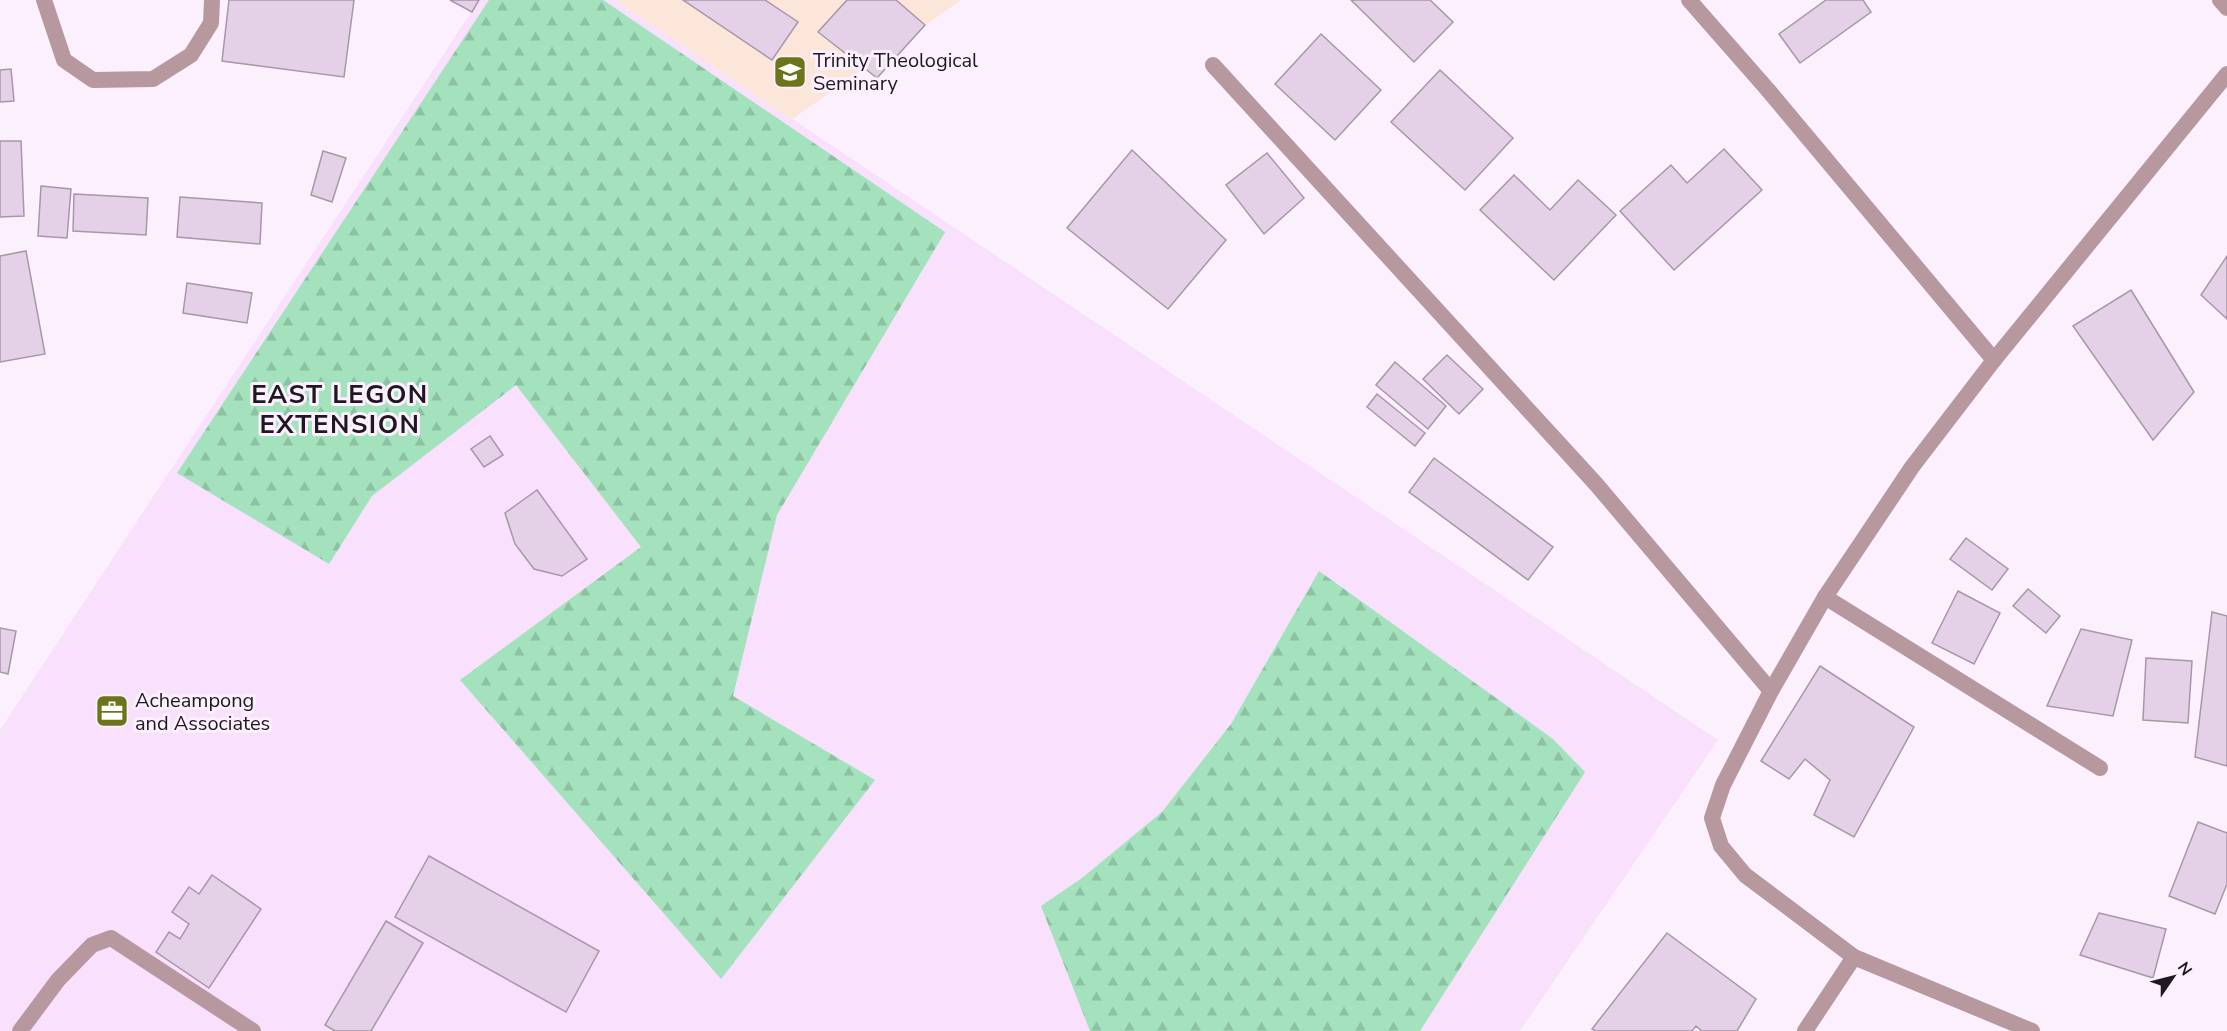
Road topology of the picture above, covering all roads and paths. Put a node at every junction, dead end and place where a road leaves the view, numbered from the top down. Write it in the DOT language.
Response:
graph roads {
  1 [pos="44,0"];
  2 [pos="212,0"];
  3 [pos="1689,0"];
  4 [pos="2220,0"];
  5 [pos="2227,8"];
  6 [pos="1213,65"];
  7 [pos="2227,74"];
  8 [pos="1994,360"];
  9 [pos="1825,597"];
  10 [pos="1771,691"];
  11 [pos="2100,768"];
  12 [pos="1854,957"];
  13 [pos="20,1031"];
  14 [pos="253,1031"];
  15 [pos="1805,1031"];
  16 [pos="2032,1031"];
  1 -- 2 [label="street"];
  3 -- 8 [label="street"];
  4 -- 5 [label="street"];
  6 -- 10 [label="street"];
  7 -- 8 [label="street"];
  8 -- 9 [label="street"];
  9 -- 10 [label="street"];
  9 -- 11 [label="street"];
  10 -- 12 [label="street"];
  12 -- 15 [label="street"];
  12 -- 16 [label="street"];
  13 -- 14 [label="street"];
}
